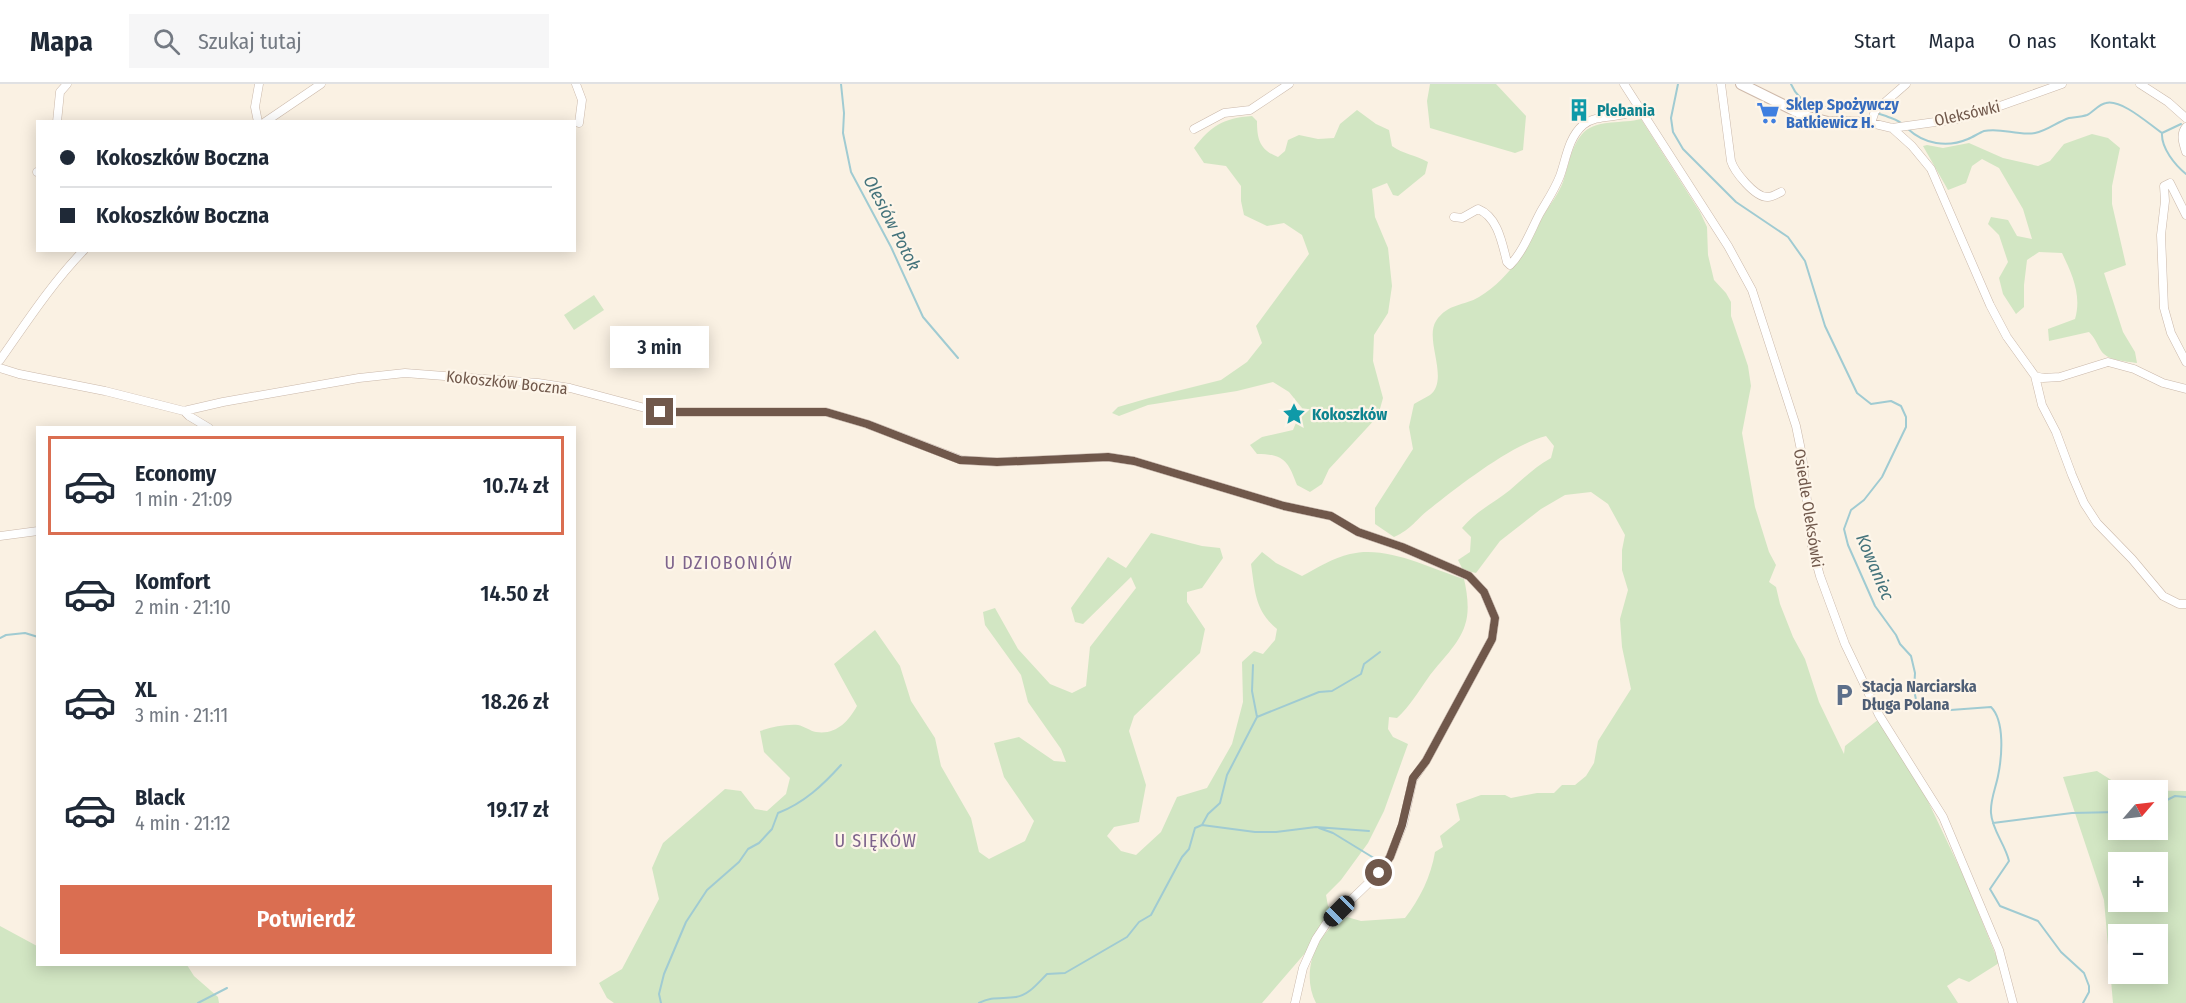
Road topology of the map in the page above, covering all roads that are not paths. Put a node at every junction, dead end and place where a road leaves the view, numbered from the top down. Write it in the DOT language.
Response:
graph roads {
  1 [pos="67,84"];
  2 [pos="259,84"];
  3 [pos="321,84"];
  4 [pos="576,84"];
  5 [pos="1289,84"];
  6 [pos="1624,84"];
  7 [pos="1721,84"];
  8 [pos="1741,84"];
  9 [pos="1906,84"];
  10 [pos="2062,84"];
  11 [pos="2140,84"];
  12 [pos="1639,107"];
  13 [pos="1872,118"];
  14 [pos="2186,118"];
  15 [pos="57,120"];
  16 [pos="258,120"];
  17 [pos="268,120"];
  18 [pos="579,123"];
  19 [pos="2186,127"];
  20 [pos="1892,128"];
  21 [pos="1194,129"];
  22 [pos="2186,152"];
  23 [pos="1781,192"];
  24 [pos="2186,215"];
  25 [pos="1454,217"];
  26 [pos="82,252"];
  27 [pos="0,360"];
  28 [pos="2186,362"];
  29 [pos="0,368"];
  30 [pos="2035,376"];
  31 [pos="2186,389"];
  32 [pos="184,411"];
  33 [pos="206,426"];
  34 [pos="36,531"];
  35 [pos="0,536"];
  36 [pos="2186,604"];
  37 [pos="1295,1003"];
  38 [pos="2013,1003"];
  1 -- 15 [label="street"];
  2 -- 16 [label="street"];
  3 -- 17 [label="street"];
  4 -- 18 [label="street"];
  5 -- 21 [label="street"];
  6 -- 12 [label="street, Osiedle Oleksówki"];
  7 -- 23 [label="street"];
  8 -- 13 [label="street"];
  9 -- 13 [label="street"];
  10 -- 20 [label="street, Oleksówki"];
  11 -- 14 [label="street"];
  12 -- 25 [label="street"];
  12 -- 38 [label="street, Osiedle Oleksówki"];
  13 -- 20 [label="street, Oleksówki"];
  19 -- 22 [label="street"];
  20 -- 30 [label="street"];
  24 -- 28 [label="street"];
  26 -- 27 [label="street"];
  29 -- 32 [label="street, Kokoszków Boczna"];
  30 -- 31 [label="street"];
  30 -- 36 [label="street"];
  32 -- 33 [label="street"];
  32 -- 37 [label="street, Kokoszków Boczna"];
  34 -- 35 [label="street"];
}
